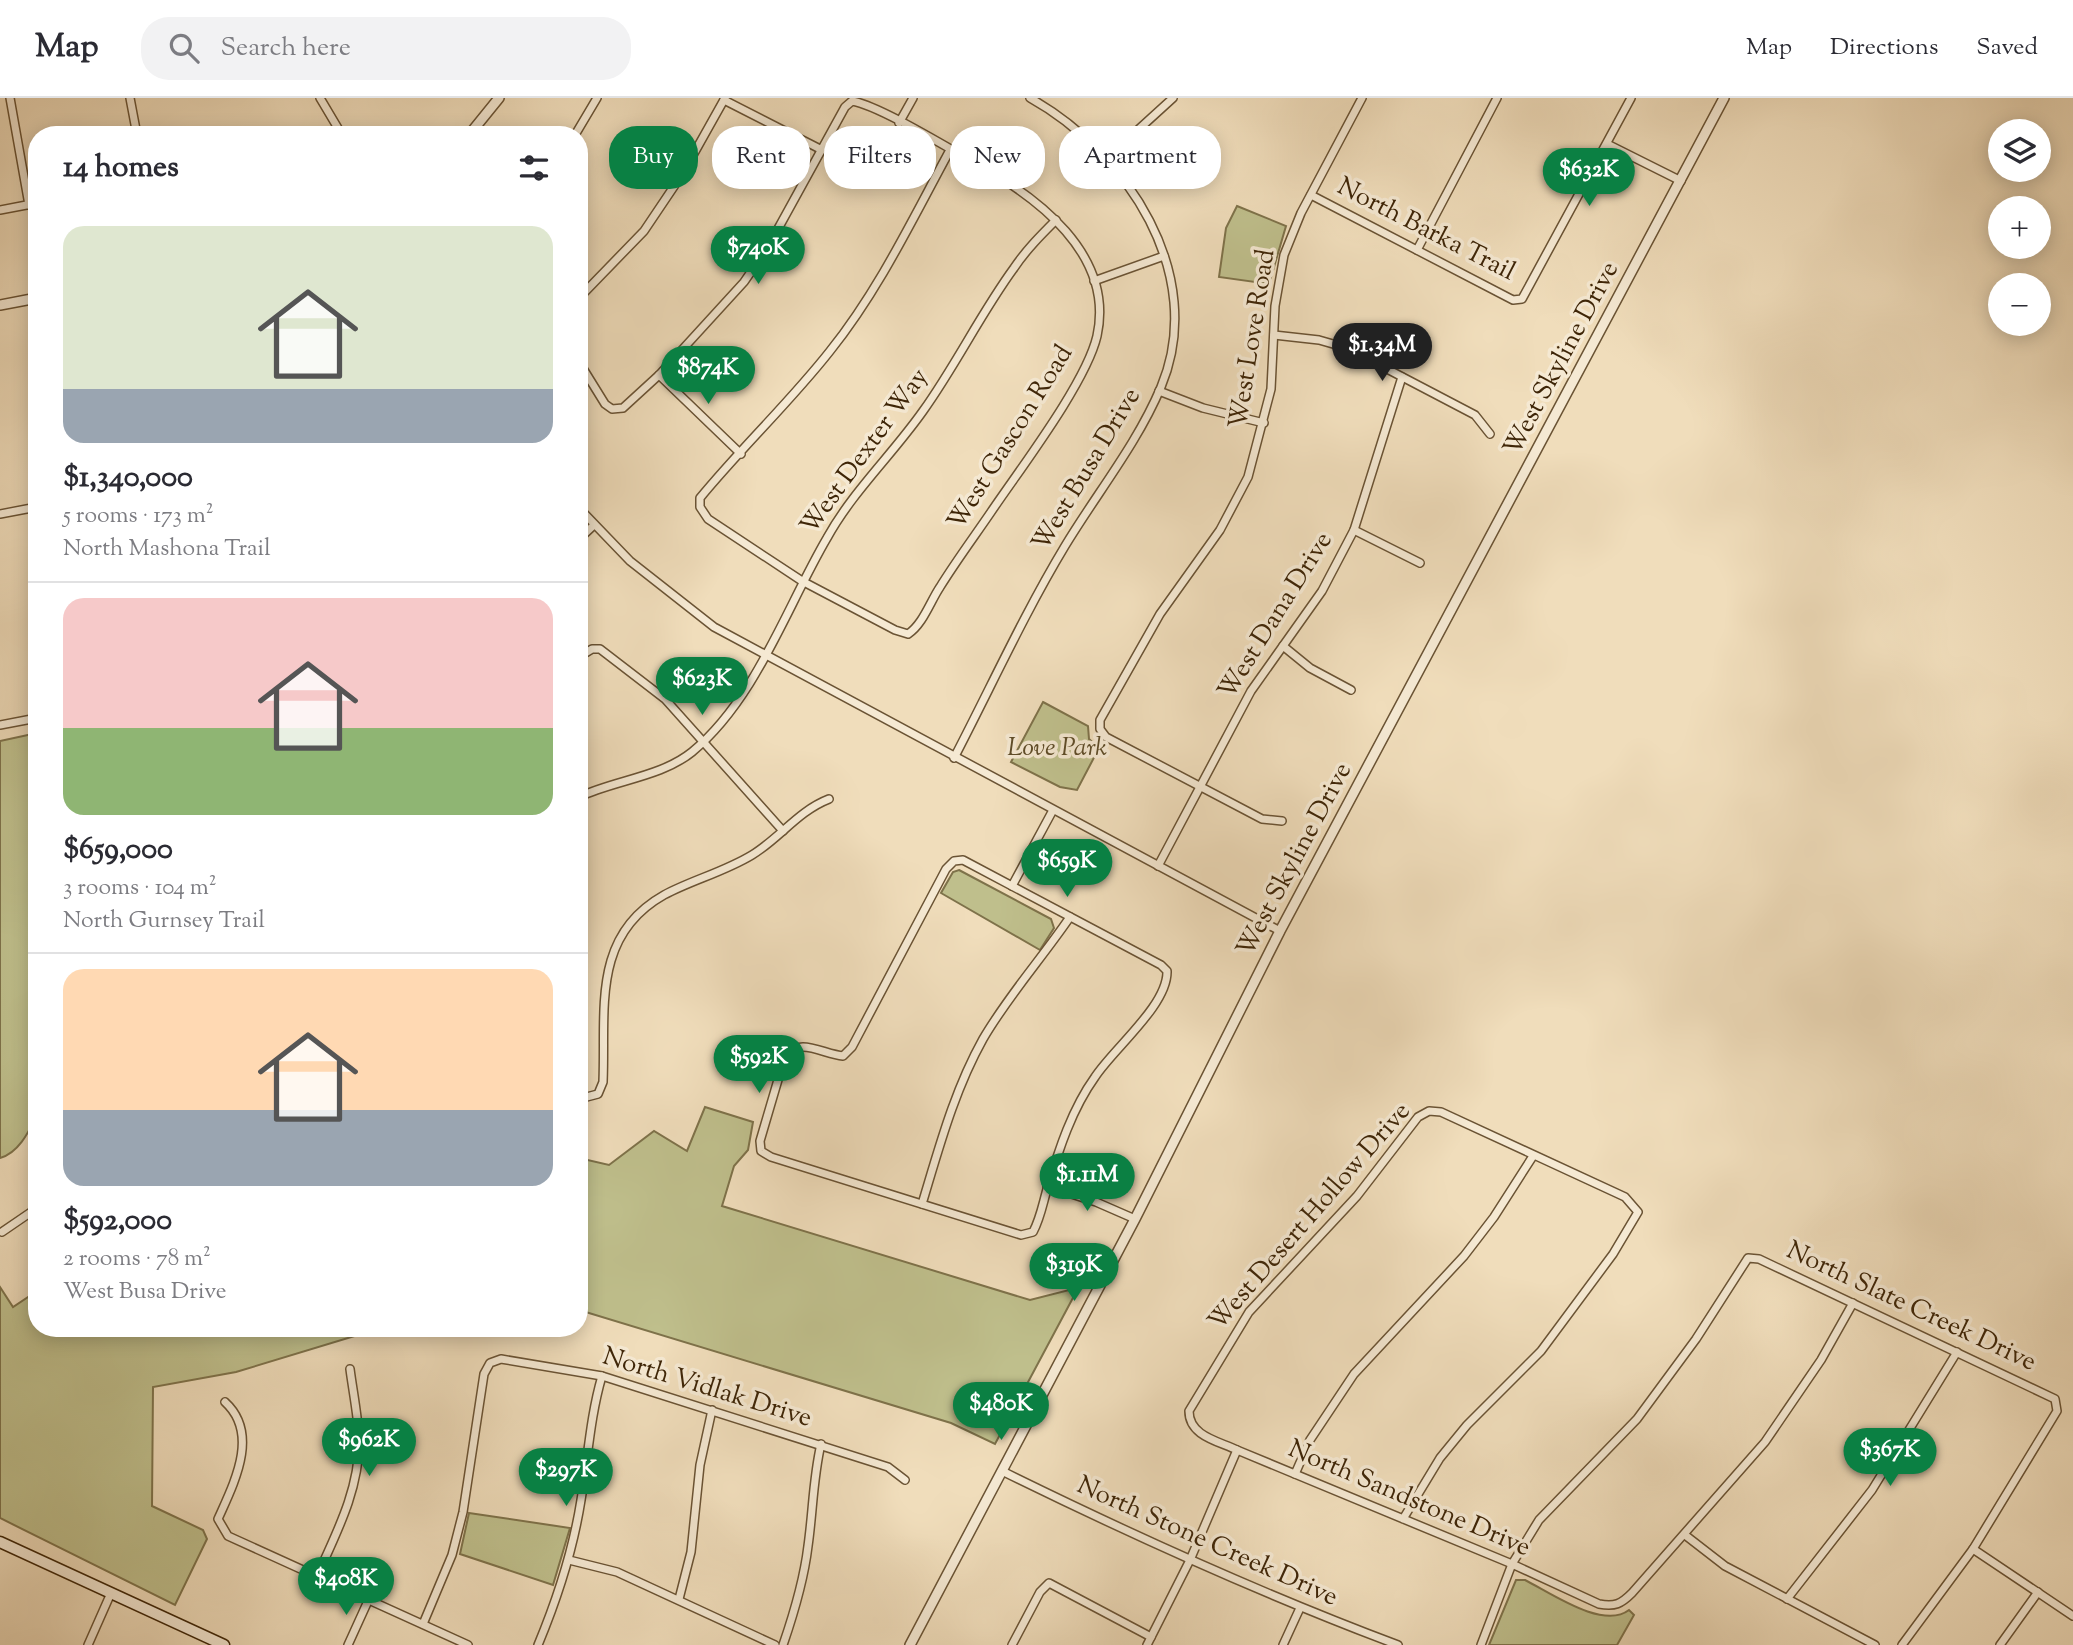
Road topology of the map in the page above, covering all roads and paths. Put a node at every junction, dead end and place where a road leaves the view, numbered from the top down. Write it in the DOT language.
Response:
graph roads {
  1 [pos="9,98"];
  2 [pos="130,98"];
  3 [pos="320,98"];
  4 [pos="499,98"];
  5 [pos="597,98"];
  6 [pos="913,98"];
  7 [pos="1030,98"];
  8 [pos="1173,98"];
  9 [pos="1362,98"];
  10 [pos="1497,98"];
  11 [pos="1631,98"];
  12 [pos="1724,98"];
  13 [pos="725,99"];
  14 [pos="899,123"];
  15 [pos="135,126"];
  16 [pos="337,126"];
  17 [pos="476,126"];
  18 [pos="580,126"];
  19 [pos="1070,126"];
  20 [pos="1142,126"];
  21 [pos="1607,144"];
  22 [pos="822,150"];
  23 [pos="950,150"];
  24 [pos="1681,181"];
  25 [pos="28,182"];
  26 [pos="1019,189"];
  27 [pos="1128,189"];
  28 [pos="1311,195"];
  29 [pos="28,205"];
  30 [pos="0,210"];
  31 [pos="1056,220"];
  32 [pos="1417,250"];
  33 [pos="1164,256"];
  34 [pos="1094,281"];
  35 [pos="588,289"];
  36 [pos="28,300"];
  37 [pos="0,305"];
  38 [pos="1274,335"];
  39 [pos="659,375"];
  40 [pos="588,377"];
  41 [pos="1402,377"];
  42 [pos="1159,391"];
  43 [pos="1264,424"];
  44 [pos="1490,433"];
  45 [pos="741,454"];
  46 [pos="28,509"];
  47 [pos="0,514"];
  48 [pos="588,518"];
  49 [pos="594,525"];
  50 [pos="1354,530"];
  51 [pos="588,531"];
  52 [pos="1420,563"];
  53 [pos="802,581"];
  54 [pos="1283,646"];
  55 [pos="588,651"];
  56 [pos="763,656"];
  57 [pos="1351,690"];
  58 [pos="28,720"];
  59 [pos="0,725"];
  60 [pos="705,741"];
  61 [pos="954,758"];
  62 [pos="1200,788"];
  63 [pos="588,793"];
  64 [pos="829,799"];
  65 [pos="1053,810"];
  66 [pos="1282,821"];
  67 [pos="783,831"];
  68 [pos="1158,866"];
  69 [pos="1012,886"];
  70 [pos="1070,917"];
  71 [pos="1280,931"];
  72 [pos="588,1097"];
  73 [pos="1533,1156"];
  74 [pos="1047,1186"];
  75 [pos="922,1204"];
  76 [pos="28,1214"];
  77 [pos="1135,1219"];
  78 [pos="2,1232"];
  79 [pos="1853,1303"];
  80 [pos="1957,1352"];
  81 [pos="350,1369"];
  82 [pos="602,1376"];
  83 [pos="225,1402"];
  84 [pos="712,1410"];
  85 [pos="1191,1426"];
  86 [pos="821,1444"];
  87 [pos="1237,1450"];
  88 [pos="1002,1471"];
  89 [pos="1295,1474"];
  90 [pos="905,1480"];
  91 [pos="1403,1519"];
  92 [pos="1685,1535"];
  93 [pos="0,1542"];
  94 [pos="1973,1549"];
  95 [pos="569,1560"];
  96 [pos="1190,1560"];
  97 [pos="1512,1564"];
  98 [pos="317,1576"];
  99 [pos="2038,1592"];
  100 [pos="111,1593"];
  101 [pos="679,1599"];
  102 [pos="1787,1599"];
  103 [pos="368,1601"];
  104 [pos="1300,1608"];
  105 [pos="2073,1616"];
  106 [pos="423,1624"];
  107 [pos="1151,1637"];
  108 [pos="88,1645"];
  109 [pos="224,1645"];
  110 [pos="348,1645"];
  111 [pos="468,1645"];
  112 [pos="538,1645"];
  113 [pos="775,1645"];
  114 [pos="783,1645"];
  115 [pos="910,1645"];
  116 [pos="1012,1645"];
  117 [pos="1147,1645"];
  118 [pos="1283,1645"];
  119 [pos="1398,1645"];
  120 [pos="1481,1645"];
  121 [pos="1875,1645"];
  122 [pos="1902,1645"];
  123 [pos="2000,1645"];
  1 -- 25 [label="street"];
  2 -- 15 [label="street"];
  3 -- 16 [label="street"];
  4 -- 17 [label="street"];
  5 -- 18 [label="street"];
  6 -- 14 [label="street"];
  7 -- 19 [label="street, West Busa Drive"];
  8 -- 20 [label="street"];
  9 -- 28 [label="street, West Love Road"];
  10 -- 32 [label="street"];
  11 -- 21 [label="street"];
  12 -- 24 [label="street, West Skyline Drive"];
  13 -- 22 [label="street"];
  13 -- 35 [label="street"];
  14 -- 22 [label="street, West Gascon Road"];
  14 -- 23 [label="street, West Gascon Road"];
  21 -- 24 [label="street"];
  21 -- 32 [label="street, North Barka Trail"];
  22 -- 39 [label="street"];
  23 -- 45 [label="street"];
  24 -- 71 [label="street, West Skyline Drive"];
  26 -- 31 [label="street, West Gascon Road"];
  27 -- 33 [label="street, West Busa Drive"];
  28 -- 32 [label="street, North Barka Trail"];
  28 -- 38 [label="street, West Love Road"];
  29 -- 30 [label="street"];
  31 -- 34 [label="street, West Gascon Road"];
  31 -- 53 [label="street, West Dexter Way"];
  33 -- 34 [label="street"];
  33 -- 42 [label="street, West Busa Drive"];
  34 -- 53 [label="street, West Gascon Road"];
  36 -- 37 [label="street"];
  38 -- 41 [label="street"];
  38 -- 43 [label="street, West Love Road"];
  39 -- 40 [label="street"];
  39 -- 45 [label="street"];
  41 -- 44 [label="street"];
  41 -- 50 [label="street, West Dana Drive"];
  42 -- 43 [label="street"];
  42 -- 61 [label="street, West Busa Drive"];
  43 -- 62 [label="street, West Love Road"];
  45 -- 53 [label="street"];
  46 -- 47 [label="street"];
  48 -- 49 [label="street"];
  49 -- 51 [label="street"];
  49 -- 56 [label="street"];
  50 -- 52 [label="street"];
  50 -- 54 [label="street, West Dana Drive"];
  53 -- 56 [label="street, West Dexter Way"];
  54 -- 57 [label="street"];
  54 -- 62 [label="street, West Dana Drive"];
  55 -- 60 [label="street"];
  56 -- 60 [label="street, West Dexter Way"];
  56 -- 61 [label="street"];
  58 -- 59 [label="street"];
  60 -- 63 [label="street, West Dexter Way"];
  60 -- 67 [label="street"];
  61 -- 65 [label="street"];
  62 -- 66 [label="street"];
  62 -- 68 [label="street, West Dana Drive"];
  64 -- 67 [label="street"];
  65 -- 68 [label="street"];
  65 -- 69 [label="street"];
  67 -- 72 [label="street"];
  68 -- 71 [label="street"];
  69 -- 70 [label="street"];
  69 -- 75 [label="street"];
  70 -- 74 [label="street"];
  70 -- 75 [label="street"];
  71 -- 77 [label="street, West Skyline Drive"];
  73 -- 85 [label="street, West Desert Hollow Drive"];
  73 -- 89 [label="street"];
  73 -- 91 [label="street"];
  74 -- 75 [label="street"];
  74 -- 77 [label="street"];
  76 -- 78 [label="street"];
  77 -- 88 [label="street, West Skyline Drive"];
  79 -- 80 [label="street, North Slate Creek Drive"];
  79 -- 92 [label="street"];
  79 -- 97 [label="street, North Slate Creek Drive"];
  80 -- 94 [label="street, North Slate Creek Drive"];
  80 -- 102 [label="street"];
  81 -- 98 [label="street"];
  82 -- 84 [label="street, North Vidlak Drive"];
  82 -- 95 [label="street"];
  82 -- 106 [label="street, North Vidlak Drive"];
  83 -- 98 [label="street"];
  84 -- 86 [label="street, North Vidlak Drive"];
  84 -- 101 [label="street"];
  85 -- 87 [label="street, North Sandstone Drive"];
  86 -- 90 [label="street, North Vidlak Drive"];
  86 -- 114 [label="street"];
  87 -- 89 [label="street, North Sandstone Drive"];
  87 -- 96 [label="street"];
  88 -- 96 [label="street, North Stone Creek Drive"];
  88 -- 115 [label="street, West Skyline Drive"];
  89 -- 91 [label="street, North Sandstone Drive"];
  91 -- 97 [label="street, North Sandstone Drive"];
  92 -- 97 [label="street, North Sandstone Drive"];
  92 -- 102 [label="street"];
  93 -- 100 [label="main road"];
  94 -- 99 [label="street"];
  94 -- 122 [label="street"];
  95 -- 101 [label="street"];
  95 -- 112 [label="street"];
  96 -- 104 [label="street, North Stone Creek Drive"];
  96 -- 107 [label="street"];
  97 -- 120 [label="street"];
  98 -- 103 [label="street"];
  99 -- 105 [label="street"];
  99 -- 123 [label="street"];
  100 -- 108 [label="street"];
  100 -- 109 [label="main road"];
  101 -- 113 [label="street"];
  102 -- 121 [label="street"];
  103 -- 106 [label="street"];
  103 -- 110 [label="street"];
  104 -- 118 [label="street"];
  104 -- 119 [label="street, North Stone Creek Drive"];
  106 -- 111 [label="street"];
  107 -- 116 [label="street"];
  107 -- 117 [label="street"];
}
